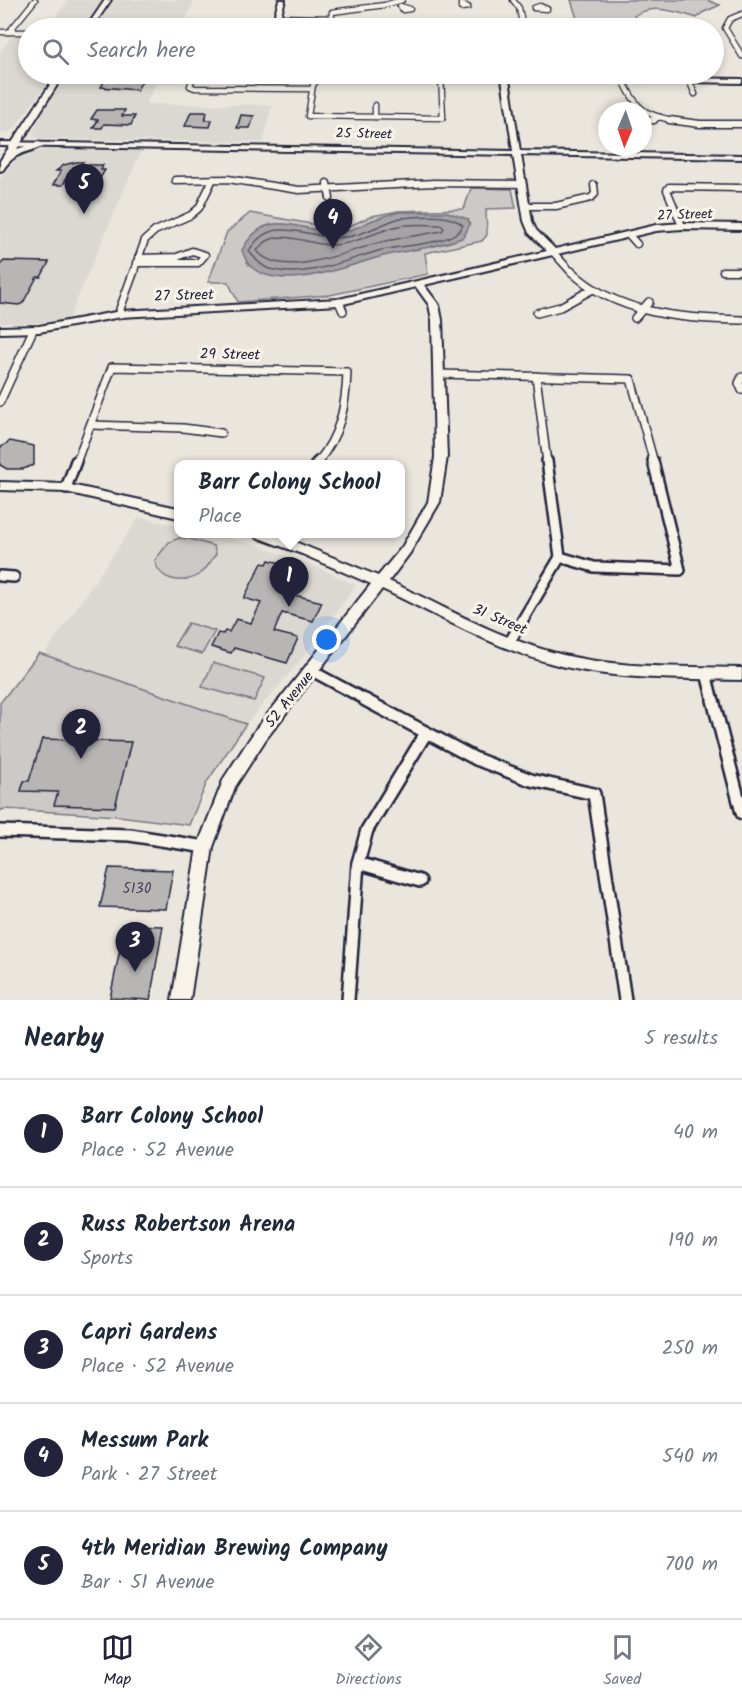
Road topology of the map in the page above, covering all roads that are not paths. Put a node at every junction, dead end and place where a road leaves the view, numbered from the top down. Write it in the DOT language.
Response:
graph roads {
  1 [pos="35,0"];
  2 [pos="108,0"];
  3 [pos="282,0"];
  4 [pos="402,0"];
  5 [pos="513,0"];
  6 [pos="394,4"];
  7 [pos="400,6"];
  8 [pos="518,7"];
  9 [pos="534,8"];
  10 [pos="742,14"];
  11 [pos="277,17"];
  12 [pos="20,18"];
  13 [pos="96,18"];
  14 [pos="331,18"];
  15 [pos="521,18"];
  16 [pos="18,21"];
  17 [pos="0,32"];
  18 [pos="9,32"];
  19 [pos="18,32"];
  20 [pos="742,56"];
  21 [pos="724,80"];
  22 [pos="742,81"];
  23 [pos="53,84"];
  24 [pos="191,84"];
  25 [pos="314,84"];
  26 [pos="441,84"];
  27 [pos="506,84"];
  28 [pos="625,84"];
  29 [pos="691,84"];
  30 [pos="312,89"];
  31 [pos="695,94"];
  32 [pos="632,102"];
  33 [pos="375,105"];
  34 [pos="652,113"];
  35 [pos="375,117"];
  36 [pos="660,117"];
  37 [pos="652,121"];
  38 [pos="28,123"];
  39 [pos="742,124"];
  40 [pos="0,142"];
  41 [pos="16,143"];
  42 [pos="42,143"];
  43 [pos="515,151"];
  44 [pos="742,157"];
  45 [pos="6,159"];
  46 [pos="0,168"];
  47 [pos="213,179"];
  48 [pos="175,180"];
  49 [pos="327,183"];
  50 [pos="521,184"];
  51 [pos="594,185"];
  52 [pos="742,188"];
  53 [pos="328,190"];
  54 [pos="330,198"];
  55 [pos="526,206"];
  56 [pos="682,226"];
  57 [pos="742,227"];
  58 [pos="629,235"];
  59 [pos="637,244"];
  60 [pos="552,252"];
  61 [pos="177,259"];
  62 [pos="137,261"];
  63 [pos="723,271"];
  64 [pos="742,271"];
  65 [pos="418,283"];
  66 [pos="593,289"];
  67 [pos="649,302"];
  68 [pos="643,310"];
  69 [pos="537,313"];
  70 [pos="121,314"];
  71 [pos="636,318"];
  72 [pos="742,320"];
  73 [pos="0,330"];
  74 [pos="33,330"];
  75 [pos="439,374"];
  76 [pos="536,376"];
  77 [pos="741,377"];
  78 [pos="742,390"];
  79 [pos="0,402"];
  80 [pos="91,425"];
  81 [pos="221,433"];
  82 [pos="320,460"];
  83 [pos="0,486"];
  84 [pos="66,488"];
  85 [pos="174,512"];
  86 [pos="272,538"];
  87 [pos="560,556"];
  88 [pos="0,576"];
  89 [pos="14,577"];
  90 [pos="380,582"];
  91 [pos="508,643"];
  92 [pos="312,671"];
  93 [pos="706,673"];
  94 [pos="742,674"];
  95 [pos="426,733"];
  96 [pos="742,813"];
  97 [pos="0,831"];
  98 [pos="205,847"];
  99 [pos="358,862"];
  100 [pos="420,881"];
  101 [pos="181,1000"];
  102 [pos="348,1000"];
  103 [pos="625,1000"];
  1 -- 12 [label="street"];
  2 -- 13 [label="main road"];
  3 -- 11 [label="street"];
  4 -- 6 [label="street"];
  5 -- 8 [label="street"];
  6 -- 7 [label="street"];
  6 -- 14 [label="street"];
  8 -- 9 [label="street"];
  8 -- 15 [label="street"];
  10 -- 20 [label="street"];
  11 -- 14 [label="street"];
  16 -- 18 [label="street"];
  17 -- 18 [label="street"];
  18 -- 19 [label="street"];
  21 -- 22 [label="street"];
  23 -- 38 [label="main road"];
  24 -- 30 [label="street"];
  25 -- 30 [label="street"];
  26 -- 35 [label="street"];
  27 -- 43 [label="street"];
  28 -- 32 [label="street"];
  29 -- 31 [label="street"];
  30 -- 35 [label="street"];
  33 -- 35 [label="street"];
  34 -- 36 [label="street"];
  36 -- 37 [label="street"];
  36 -- 39 [label="street"];
  38 -- 41 [label="main road"];
  38 -- 42 [label="main road"];
  40 -- 41 [label="street, 25 Street"];
  41 -- 42 [label="street, 25 Street"];
  41 -- 45 [label="main road"];
  42 -- 43 [label="street, 25 Street"];
  42 -- 45 [label="main road"];
  43 -- 44 [label="street, 25 Street"];
  43 -- 50 [label="street"];
  45 -- 46 [label="main road"];
  47 -- 48 [label="street"];
  47 -- 53 [label="street"];
  47 -- 62 [label="street"];
  49 -- 53 [label="street"];
  50 -- 53 [label="street"];
  50 -- 55 [label="street"];
  51 -- 55 [label="street"];
  52 -- 56 [label="street"];
  53 -- 54 [label="street"];
  55 -- 60 [label="street"];
  56 -- 57 [label="street, 27 Street"];
  56 -- 58 [label="street, 27 Street"];
  58 -- 59 [label="street"];
  58 -- 60 [label="street, 27 Street"];
  60 -- 65 [label="street, 27 Street"];
  60 -- 66 [label="street"];
  61 -- 62 [label="street"];
  62 -- 70 [label="street"];
  63 -- 64 [label="street"];
  65 -- 70 [label="street, 27 Street"];
  65 -- 75 [label="street, 52 Avenue"];
  66 -- 68 [label="street"];
  66 -- 69 [label="street"];
  67 -- 68 [label="street"];
  68 -- 71 [label="street"];
  68 -- 72 [label="street"];
  70 -- 74 [label="street, 27 Street"];
  73 -- 74 [label="street"];
  74 -- 79 [label="street"];
  75 -- 76 [label="street"];
  75 -- 90 [label="street, 52 Avenue"];
  76 -- 87 [label="street"];
  76 -- 87 [label="street"];
  77 -- 78 [label="street"];
  80 -- 81 [label="street"];
  80 -- 82 [label="street, 29 Street"];
  80 -- 84 [label="street"];
  83 -- 84 [label="street"];
  84 -- 85 [label="street"];
  86 -- 90 [label="street, 31 Street"];
  87 -- 91 [label="street"];
  88 -- 89 [label="street"];
  90 -- 91 [label="street, 31 Street"];
  90 -- 92 [label="street, 52 Avenue"];
  91 -- 93 [label="street, 31 Street"];
  92 -- 95 [label="street"];
  92 -- 98 [label="street, 52 Avenue"];
  93 -- 94 [label="street, 31 Street"];
  93 -- 96 [label="street"];
  95 -- 99 [label="street"];
  95 -- 103 [label="street"];
  97 -- 98 [label="street"];
  98 -- 101 [label="street, 52 Avenue"];
  99 -- 100 [label="street"];
  99 -- 102 [label="street"];
}
